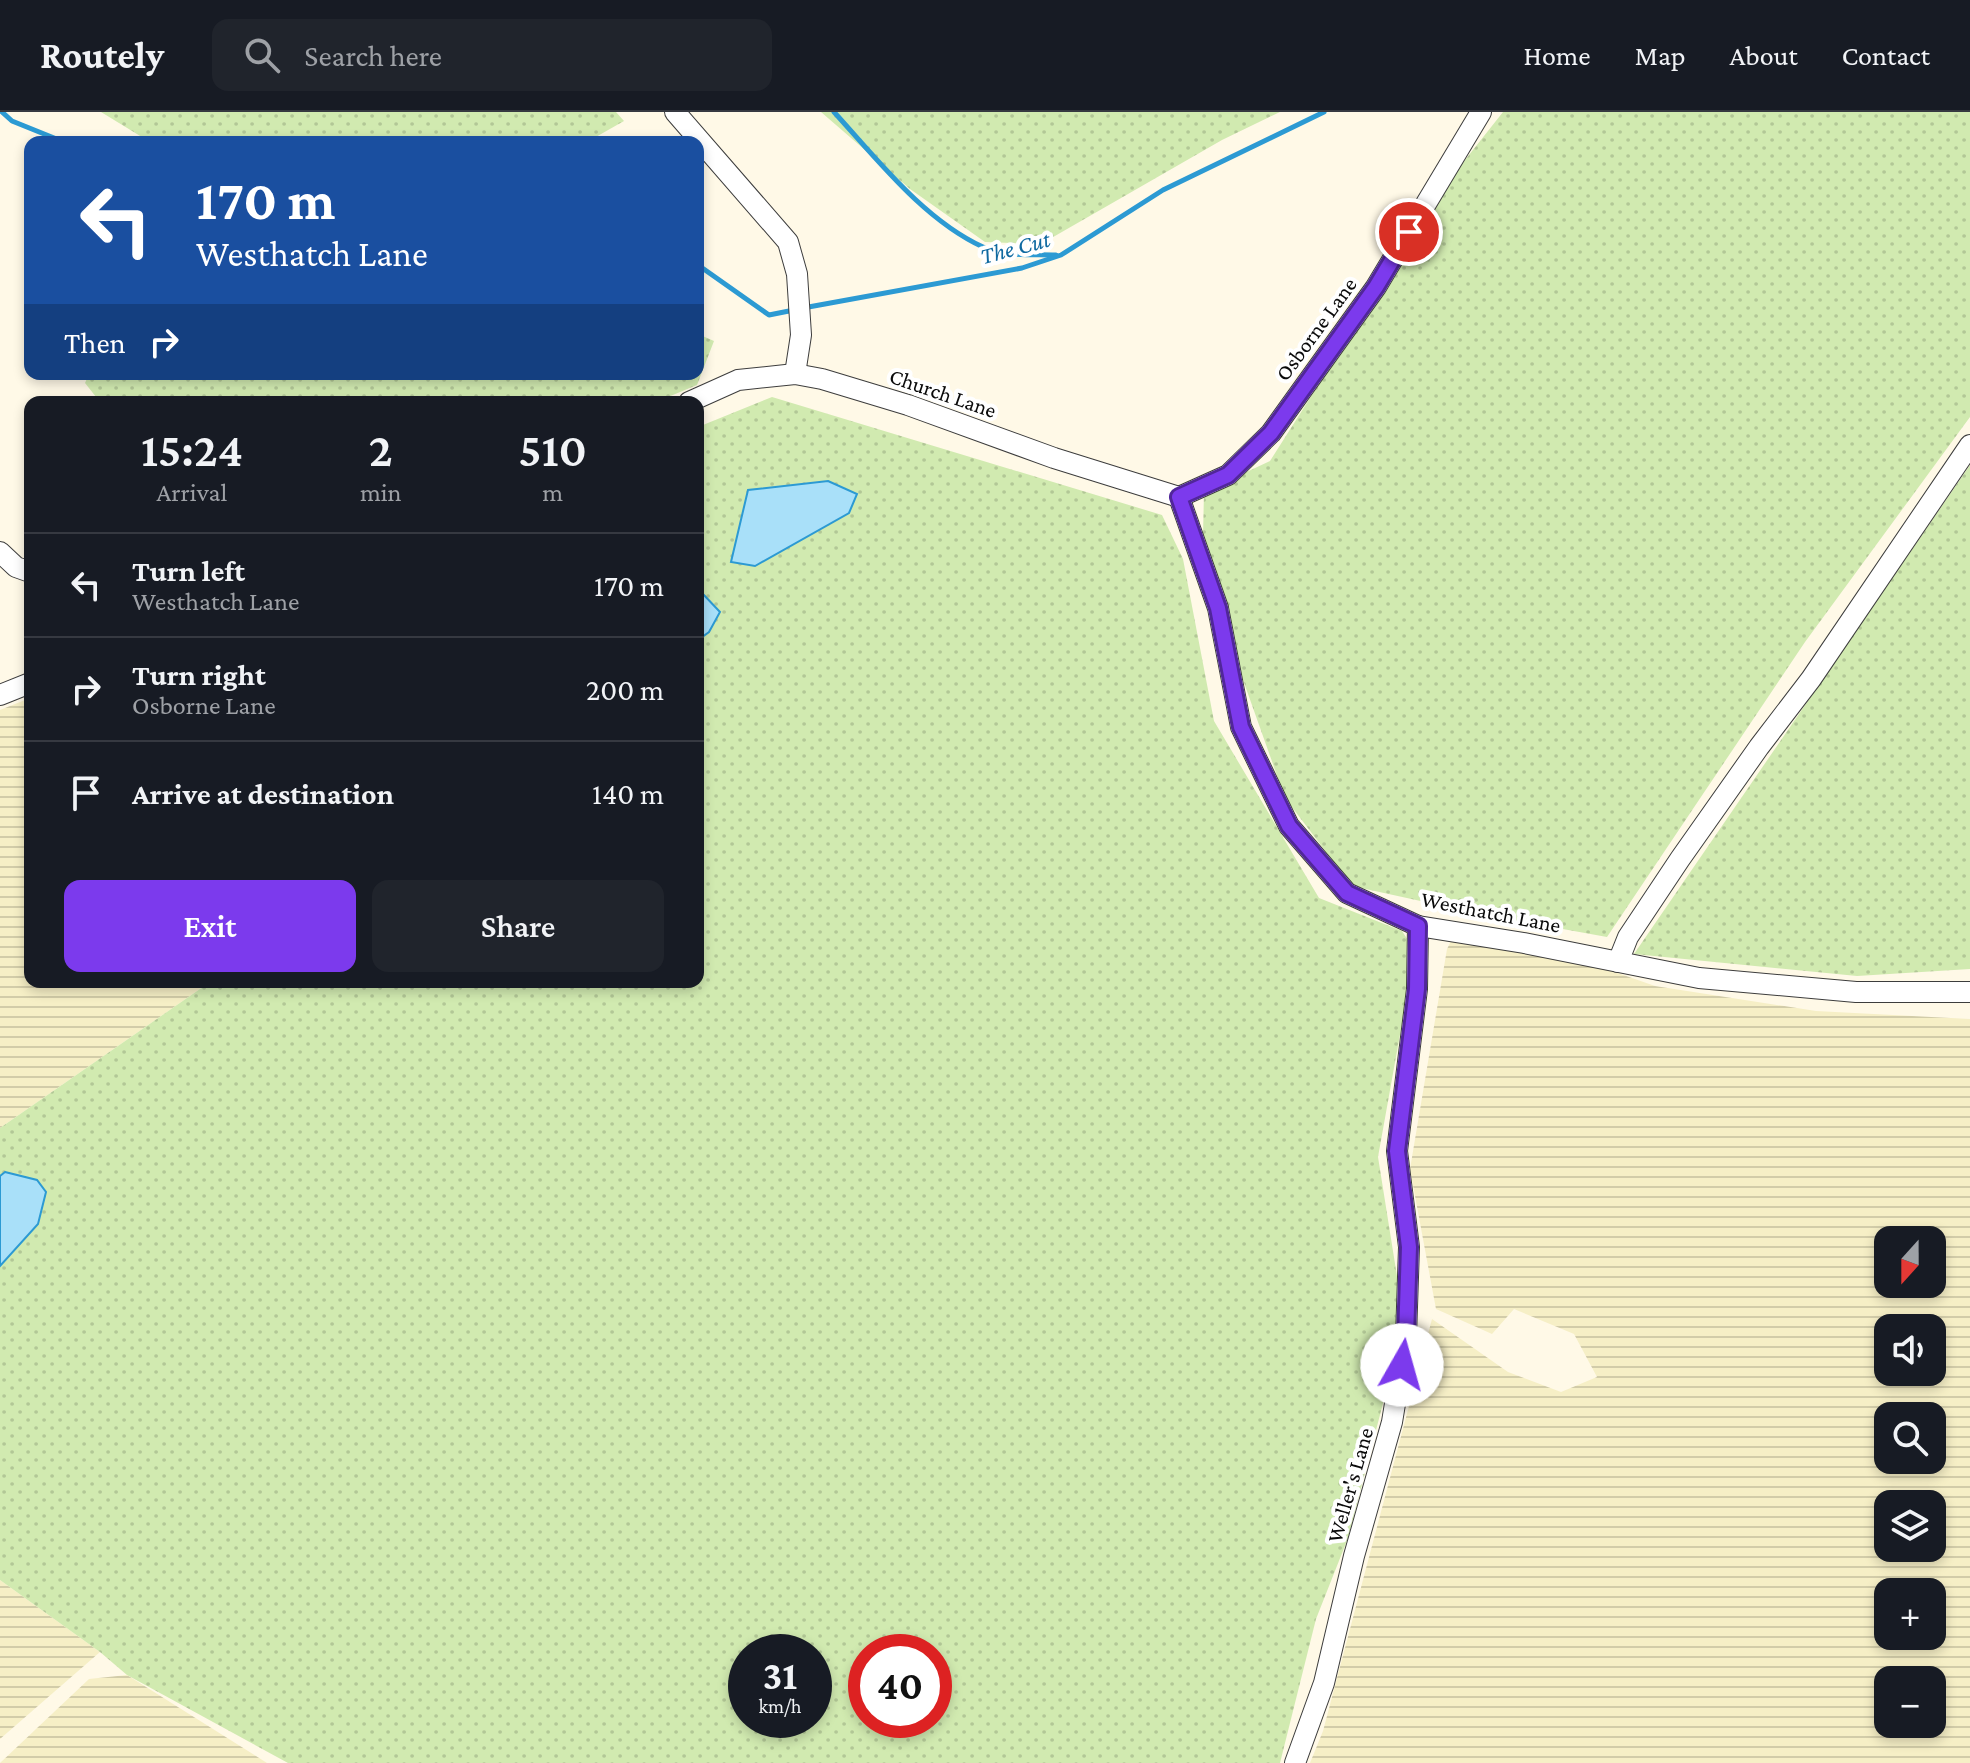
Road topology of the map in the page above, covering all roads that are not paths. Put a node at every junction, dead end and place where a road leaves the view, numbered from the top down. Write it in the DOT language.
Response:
graph roads {
  1 [pos="675,112"];
  2 [pos="1481,112"];
  3 [pos="696,136"];
  4 [pos="704,145"];
  5 [pos="795,374"];
  6 [pos="702,396"];
  7 [pos="1970,445"];
  8 [pos="1179,497"];
  9 [pos="0,552"];
  10 [pos="24,570"];
  11 [pos="24,685"];
  12 [pos="0,695"];
  13 [pos="1418,926"];
  14 [pos="1618,962"];
  15 [pos="1970,992"];
  16 [pos="1295,1763"];
  1 -- 3 [label="street"];
  2 -- 8 [label="street, Osborne Lane"];
  4 -- 5 [label="street"];
  5 -- 6 [label="street, Church Lane"];
  5 -- 8 [label="street, Church Lane"];
  7 -- 14 [label="street"];
  8 -- 13 [label="street, Westhatch Lane"];
  9 -- 10 [label="street"];
  11 -- 12 [label="street"];
  13 -- 14 [label="street, Westhatch Lane"];
  13 -- 16 [label="street, Weller's Lane"];
  14 -- 15 [label="street, Westhatch Lane"];
}
